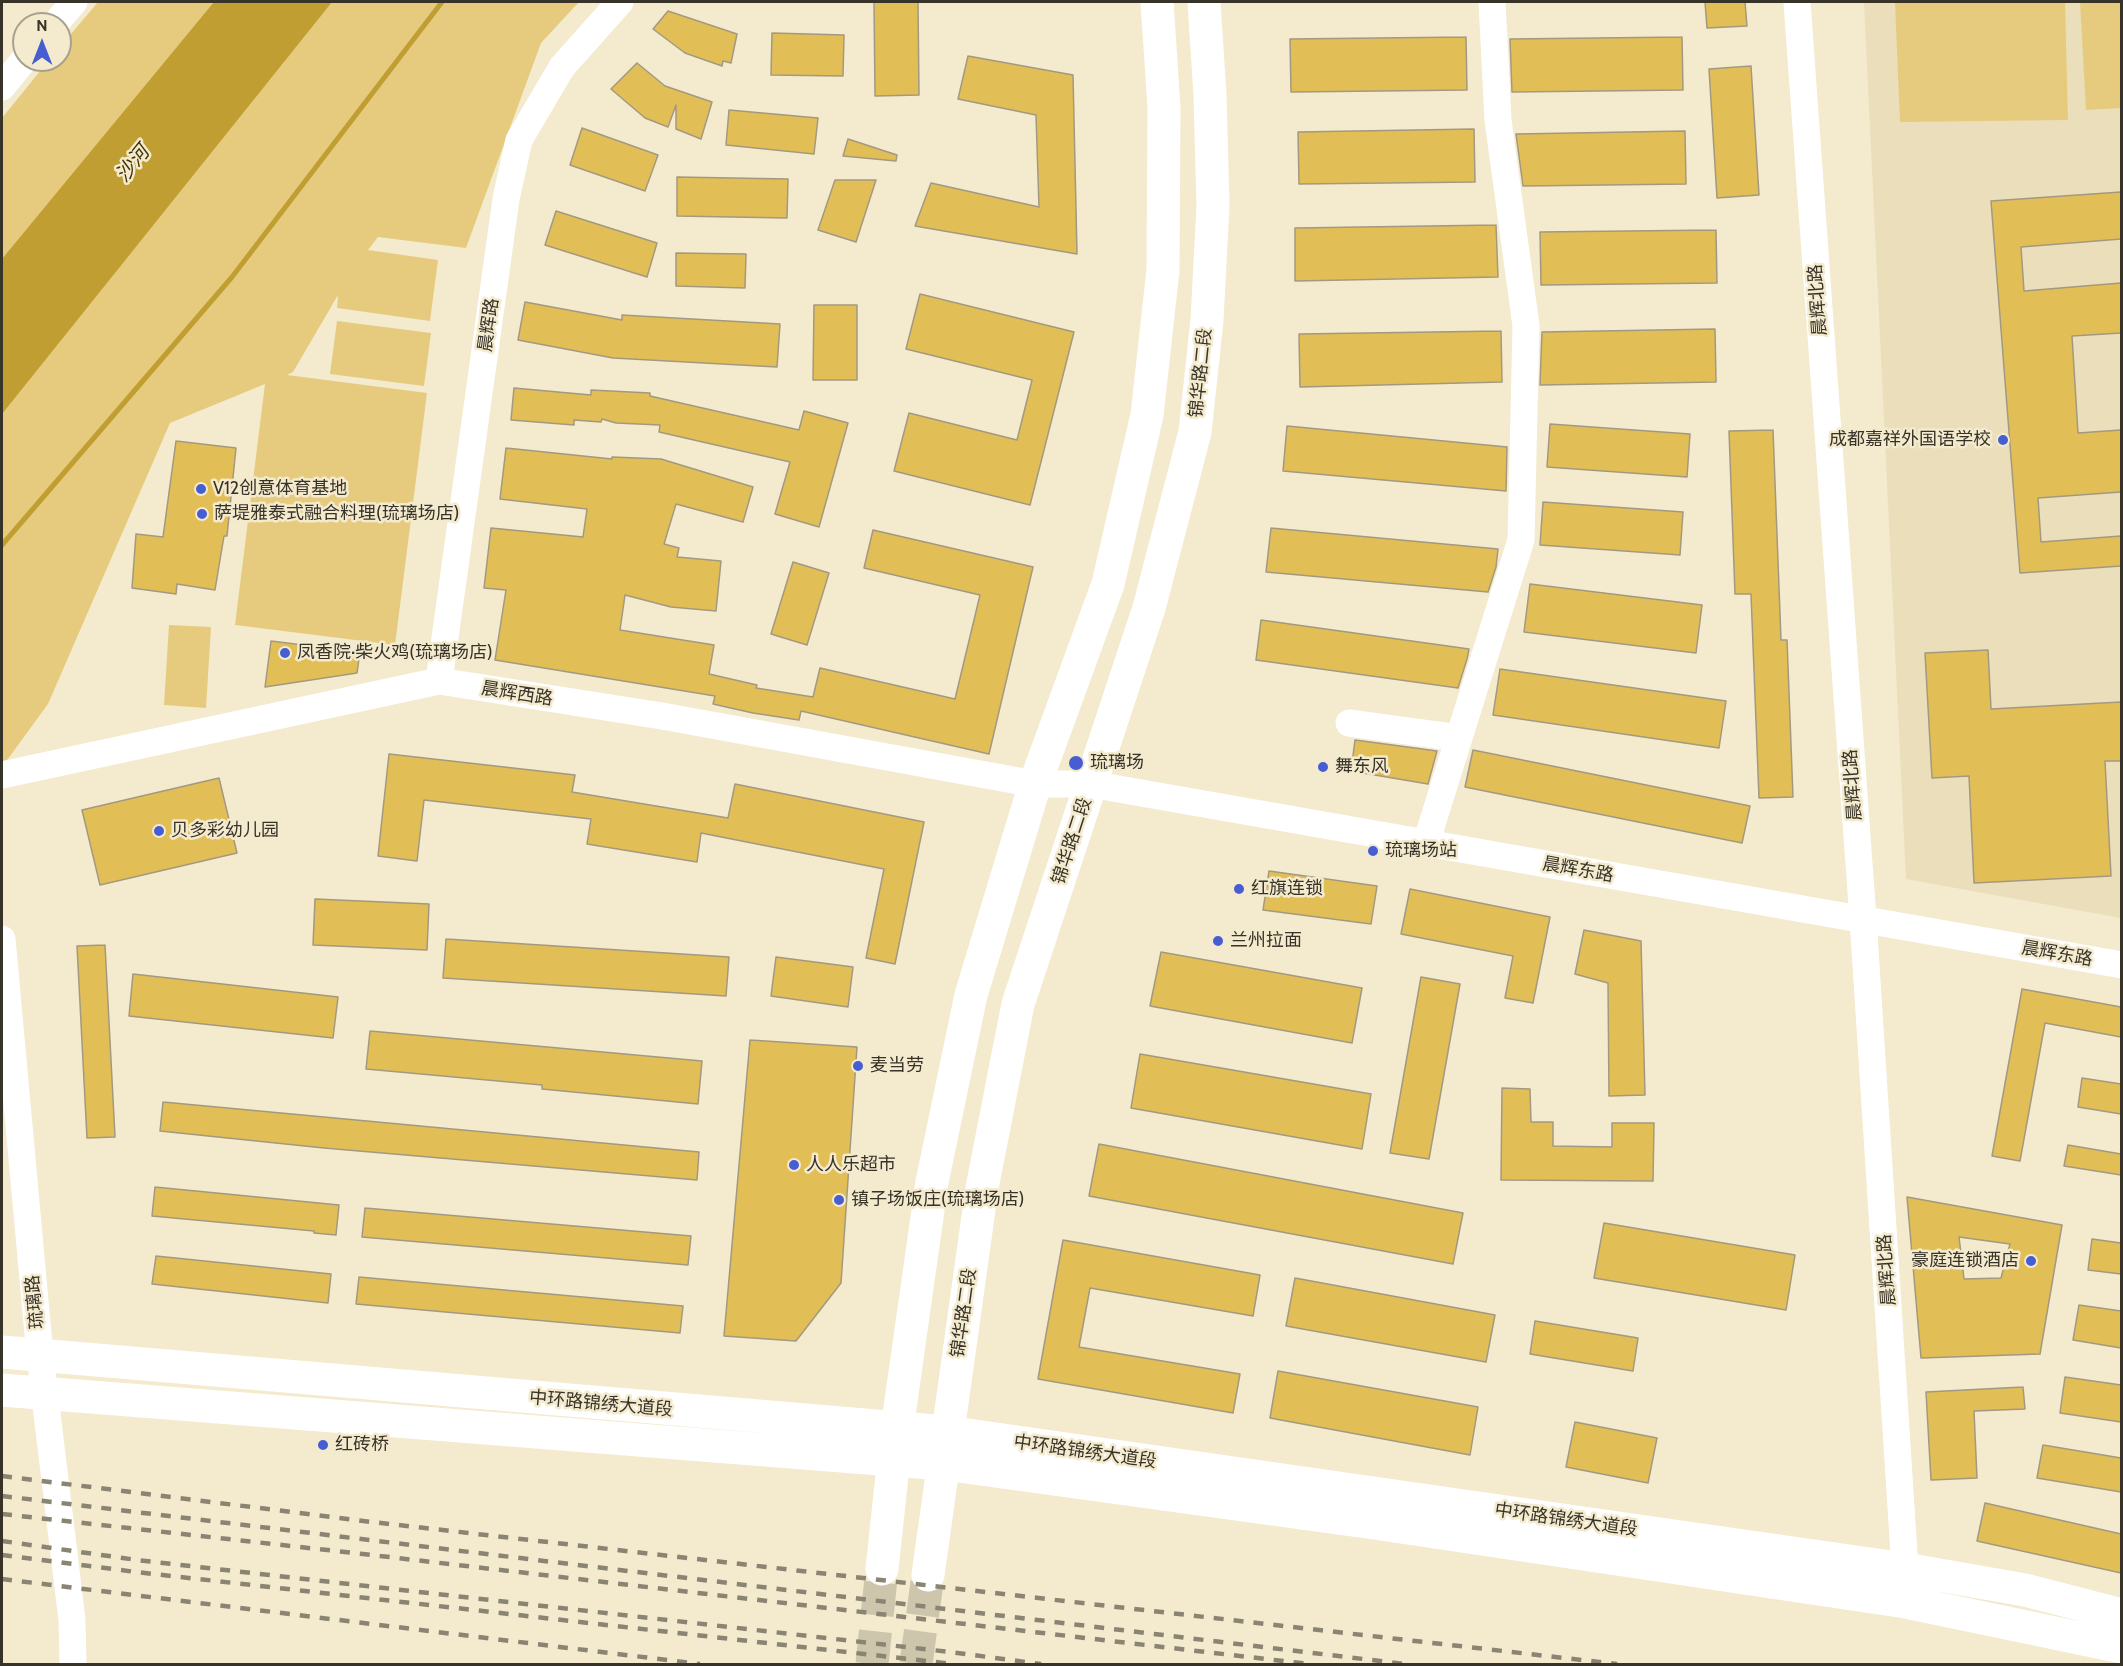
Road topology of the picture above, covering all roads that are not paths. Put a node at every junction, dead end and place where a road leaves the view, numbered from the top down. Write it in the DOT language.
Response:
graph roads {
  1 [pos="620,2"];
  2 [pos="1158,2"];
  3 [pos="1204,2"];
  4 [pos="1492,2"];
  5 [pos="1797,2"];
  6 [pos="14,72"];
  7 [pos="2,87"];
  8 [pos="439,681"];
  9 [pos="1349,723"];
  10 [pos="1459,738"];
  11 [pos="2,775"];
  12 [pos="1035,784"];
  13 [pos="1090,784"];
  14 [pos="1426,843"];
  15 [pos="1863,919"];
  16 [pos="2,939"];
  17 [pos="2121,965"];
  18 [pos="2,1352"];
  19 [pos="40,1356"];
  20 [pos="2,1390"];
  21 [pos="45,1395"];
  22 [pos="947,1432"];
  23 [pos="895,1444"];
  24 [pos="944,1464"];
  25 [pos="882,1569"];
  26 [pos="1905,1569"];
  27 [pos="928,1575"];
  28 [pos="2121,1615"];
  29 [pos="2121,1647"];
  30 [pos="73,1665"];
  1 -- 8 [label="street, 晨辉路"];
  2 -- 12 [label="main road"];
  3 -- 13 [label="main road, 锦华路二段"];
  4 -- 10 [label="street"];
  5 -- 15 [label="street, 晨辉北路"];
  6 -- 7 [label="street"];
  8 -- 11 [label="street, 晨辉西路"];
  8 -- 12 [label="street, 晨辉西路"];
  9 -- 10 [label="street"];
  10 -- 14 [label="street"];
  12 -- 13 [label="street, 晨辉东路"];
  12 -- 23 [label="main road"];
  13 -- 14 [label="street, 晨辉东路"];
  13 -- 22 [label="main road, 锦华路二段"];
  14 -- 15 [label="street, 晨辉东路"];
  15 -- 17 [label="street, 晨辉东路"];
  15 -- 26 [label="street, 晨辉北路"];
  16 -- 19 [label="street, 琉璃路"];
  18 -- 19 [label="main road, 中环路锦绣大道段"];
  19 -- 21 [label="street, 琉璃路"];
  19 -- 23 [label="main road, 中环路锦绣大道段"];
  20 -- 21 [label="main road, 中环路锦绣大道段"];
  21 -- 23 [label="main road, 中环路锦绣大道段"];
  21 -- 30 [label="street, 琉璃路"];
  22 -- 23 [label="main road, 中环路锦绣大道段"];
  22 -- 24 [label="main road, 锦华路二段"];
  22 -- 26 [label="main road, 中环路锦绣大道段"];
  23 -- 24 [label="main road, 中环路锦绣大道段"];
  23 -- 25 [label="main road"];
  24 -- 27 [label="main road, 锦华路二段"];
  24 -- 29 [label="main road, 中环路锦绣大道段"];
  26 -- 28 [label="main road, 中环路锦绣大道段"];
}
